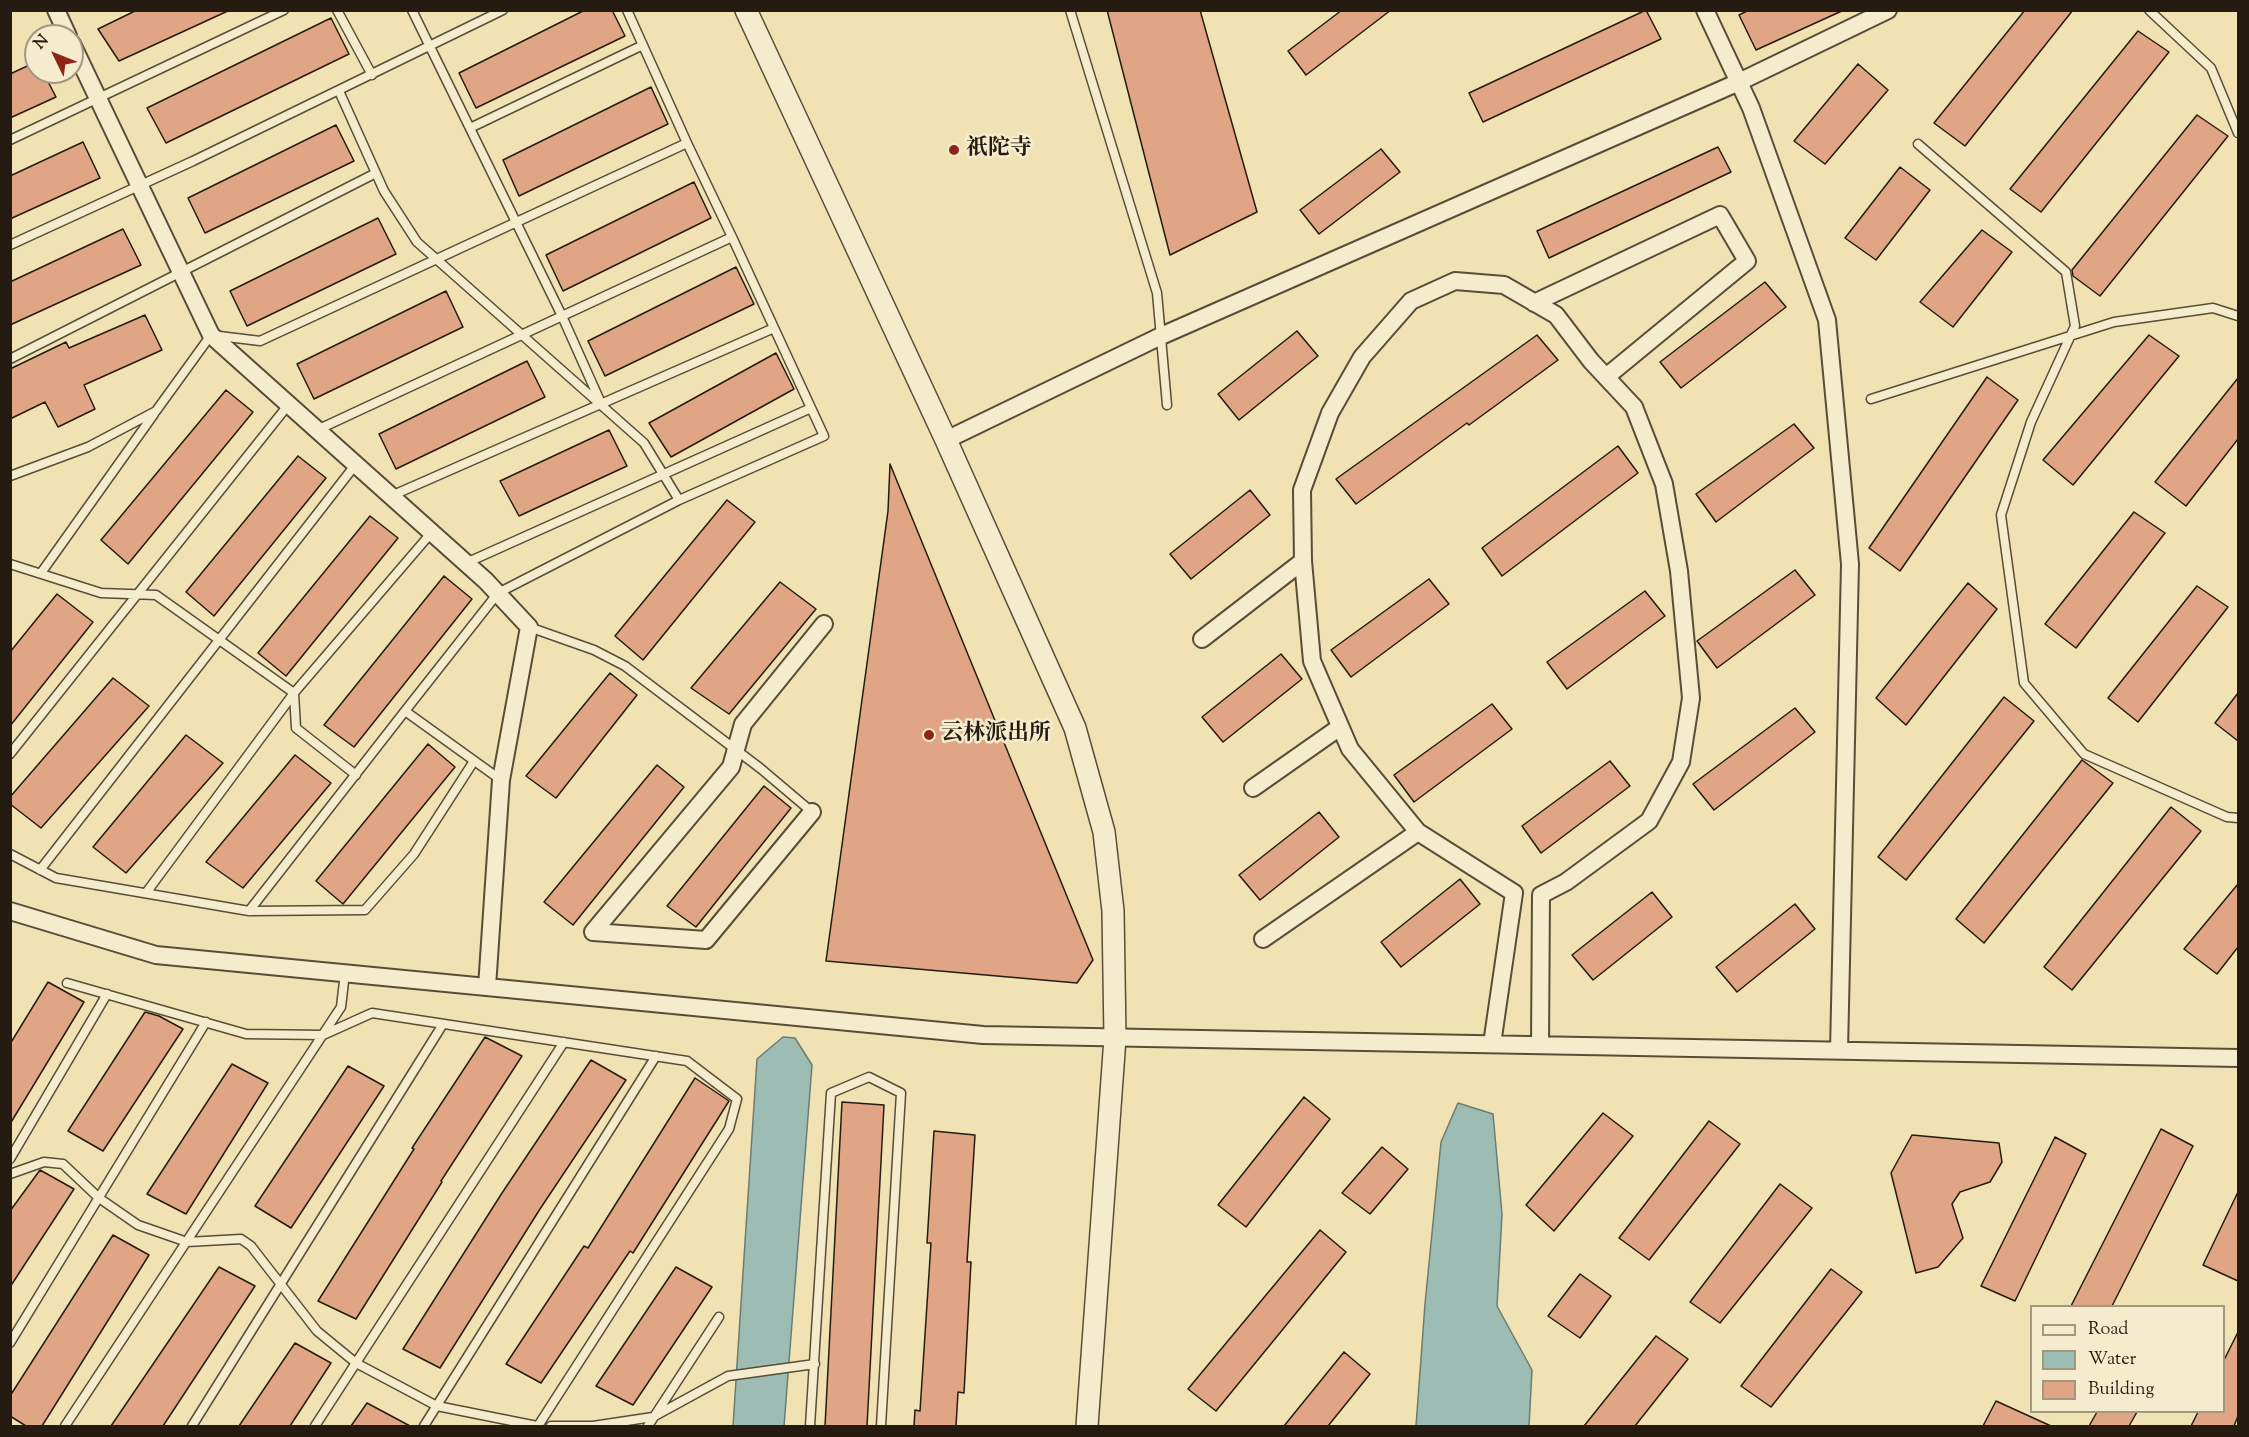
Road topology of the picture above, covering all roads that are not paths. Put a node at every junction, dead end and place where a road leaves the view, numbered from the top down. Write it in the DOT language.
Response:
graph roads {
  1 [pos="56,10"];
  2 [pos="284,10"];
  3 [pos="337,10"];
  4 [pos="411,10"];
  5 [pos="503,10"];
  6 [pos="627,10"];
  7 [pos="746,10"];
  8 [pos="1070,10"];
  9 [pos="1705,10"];
  10 [pos="1888,10"];
  11 [pos="2149,10"];
  12 [pos="62,24"];
  13 [pos="643,45"];
  14 [pos="429,47"];
  15 [pos="84,69"];
  16 [pos="372,75"];
  17 [pos="1739,82"];
  18 [pos="339,91"];
  19 [pos="98,99"];
  20 [pos="470,128"];
  21 [pos="2238,133"];
  22 [pos="10,140"];
  23 [pos="687,143"];
  24 [pos="1918,144"];
  25 [pos="376,173"];
  26 [pos="140,186"];
  27 [pos="515,222"];
  28 [pos="732,237"];
  29 [pos="10,245"];
  30 [pos="436,259"];
  31 [pos="182,273"];
  32 [pos="1534,303"];
  33 [pos="562,316"];
  34 [pos="2238,316"];
  35 [pos="774,328"];
  36 [pos="211,335"];
  37 [pos="522,335"];
  38 [pos="1161,336"];
  39 [pos="2071,336"];
  40 [pos="10,359"];
  41 [pos="1606,377"];
  42 [pos="1871,399"];
  43 [pos="289,404"];
  44 [pos="601,405"];
  45 [pos="1167,405"];
  46 [pos="812,408"];
  47 [pos="156,411"];
  48 [pos="317,430"];
  49 [pos="946,440"];
  50 [pos="356,464"];
  51 [pos="664,475"];
  52 [pos="10,476"];
  53 [pos="391,496"];
  54 [pos="679,500"];
  55 [pos="432,532"];
  56 [pos="1304,561"];
  57 [pos="466,563"];
  58 [pos="10,564"];
  59 [pos="41,573"];
  60 [pos="498,593"];
  61 [pos="138,594"];
  62 [pos="824,624"];
  63 [pos="530,627"];
  64 [pos="1202,639"];
  65 [pos="218,641"];
  66 [pos="294,693"];
  67 [pos="405,711"];
  68 [pos="1340,727"];
  69 [pos="736,750"];
  70 [pos="10,754"];
  71 [pos="474,761"];
  72 [pos="356,775"];
  73 [pos="501,780"];
  74 [pos="1253,788"];
  75 [pos="812,812"];
  76 [pos="2238,818"];
  77 [pos="1418,832"];
  78 [pos="10,854"];
  79 [pos="40,870"];
  80 [pos="146,893"];
  81 [pos="10,911"];
  82 [pos="249,911"];
  83 [pos="1263,939"];
  84 [pos="345,973"];
  85 [pos="67,983"];
  86 [pos="487,987"];
  87 [pos="107,994"];
  88 [pos="206,1022"];
  89 [pos="443,1024"];
  90 [pos="323,1035"];
  91 [pos="1115,1038"];
  92 [pos="564,1042"];
  93 [pos="1492,1044"];
  94 [pos="1540,1045"];
  95 [pos="1839,1050"];
  96 [pos="656,1056"];
  97 [pos="2238,1058"];
  98 [pos="10,1159"];
  99 [pos="10,1174"];
  100 [pos="99,1198"];
  101 [pos="187,1242"];
  102 [pos="282,1285"];
  103 [pos="719,1317"];
  104 [pos="10,1344"];
  105 [pos="356,1364"];
  106 [pos="815,1364"];
  107 [pos="437,1406"];
  108 [pos="653,1417"];
  109 [pos="65,1426"];
  110 [pos="192,1426"];
  111 [pos="315,1426"];
  112 [pos="424,1426"];
  113 [pos="538,1426"];
  114 [pos="552,1426"];
  115 [pos="648,1426"];
  116 [pos="810,1426"];
  117 [pos="881,1426"];
  118 [pos="1087,1426"];
  1 -- 12 [label="street"];
  2 -- 19 [label="lane"];
  3 -- 16 [label="lane"];
  4 -- 14 [label="lane"];
  5 -- 14 [label="lane"];
  6 -- 13 [label="lane"];
  7 -- 49 [label="street"];
  8 -- 38 [label="lane"];
  9 -- 17 [label="street"];
  10 -- 17 [label="street"];
  11 -- 21 [label="lane"];
  13 -- 20 [label="lane"];
  13 -- 23 [label="lane"];
  14 -- 16 [label="lane"];
  14 -- 20 [label="lane"];
  15 -- 19 [label="street"];
  16 -- 18 [label="lane"];
  17 -- 38 [label="street"];
  17 -- 95 [label="street"];
  18 -- 25 [label="lane"];
  18 -- 26 [label="lane"];
  19 -- 22 [label="lane"];
  19 -- 26 [label="street"];
  20 -- 27 [label="lane"];
  23 -- 27 [label="lane"];
  23 -- 28 [label="lane"];
  24 -- 39 [label="lane"];
  25 -- 30 [label="lane"];
  25 -- 31 [label="lane"];
  26 -- 29 [label="lane"];
  26 -- 31 [label="street"];
  27 -- 30 [label="lane"];
  27 -- 33 [label="lane"];
  28 -- 33 [label="lane"];
  28 -- 35 [label="lane"];
  30 -- 36 [label="lane"];
  30 -- 37 [label="lane"];
  31 -- 36 [label="street"];
  31 -- 40 [label="lane"];
  32 -- 41 [label="street"];
  32 -- 41 [label="street"];
  32 -- 56 [label="street"];
  33 -- 37 [label="lane"];
  33 -- 44 [label="lane"];
  34 -- 39 [label="lane"];
  35 -- 44 [label="lane"];
  35 -- 46 [label="lane"];
  36 -- 43 [label="street"];
  36 -- 47 [label="lane"];
  37 -- 44 [label="lane"];
  37 -- 48 [label="lane"];
  38 -- 45 [label="lane"];
  38 -- 49 [label="street"];
  39 -- 42 [label="lane"];
  39 -- 76 [label="lane"];
  41 -- 94 [label="street"];
  43 -- 48 [label="street"];
  43 -- 61 [label="lane"];
  44 -- 51 [label="lane"];
  44 -- 53 [label="lane"];
  46 -- 51 [label="lane"];
  46 -- 54 [label="lane"];
  47 -- 52 [label="lane"];
  47 -- 59 [label="lane"];
  48 -- 50 [label="street"];
  49 -- 91 [label="street"];
  50 -- 53 [label="street"];
  50 -- 65 [label="lane"];
  51 -- 54 [label="lane"];
  51 -- 57 [label="lane"];
  53 -- 55 [label="street"];
  54 -- 60 [label="lane"];
  55 -- 57 [label="street"];
  55 -- 66 [label="lane"];
  56 -- 64 [label="street"];
  56 -- 68 [label="street"];
  57 -- 60 [label="street"];
  58 -- 59 [label="lane"];
  59 -- 61 [label="lane"];
  60 -- 63 [label="street"];
  60 -- 67 [label="lane"];
  61 -- 65 [label="lane"];
  61 -- 70 [label="lane"];
  62 -- 69 [label="street"];
  63 -- 69 [label="lane"];
  63 -- 73 [label="street"];
  65 -- 66 [label="lane"];
  65 -- 79 [label="lane"];
  66 -- 72 [label="lane"];
  66 -- 80 [label="lane"];
  67 -- 71 [label="lane"];
  67 -- 72 [label="lane"];
  68 -- 74 [label="street"];
  68 -- 77 [label="street"];
  69 -- 75 [label="lane"];
  69 -- 75 [label="street"];
  71 -- 73 [label="lane"];
  71 -- 82 [label="lane"];
  72 -- 82 [label="lane"];
  73 -- 86 [label="street"];
  77 -- 83 [label="street"];
  77 -- 93 [label="street"];
  78 -- 79 [label="lane"];
  79 -- 80 [label="lane"];
  80 -- 82 [label="lane"];
  81 -- 84 [label="street"];
  84 -- 86 [label="street"];
  84 -- 90 [label="lane"];
  85 -- 87 [label="lane"];
  86 -- 91 [label="street"];
  87 -- 88 [label="lane"];
  87 -- 98 [label="lane"];
  88 -- 90 [label="lane"];
  88 -- 100 [label="lane"];
  89 -- 90 [label="lane"];
  89 -- 92 [label="lane"];
  89 -- 102 [label="lane"];
  90 -- 101 [label="lane"];
  91 -- 93 [label="street"];
  91 -- 118 [label="street"];
  92 -- 96 [label="lane"];
  92 -- 105 [label="lane"];
  93 -- 94 [label="street"];
  94 -- 95 [label="street"];
  95 -- 97 [label="street"];
  96 -- 107 [label="lane"];
  96 -- 113 [label="lane"];
  99 -- 100 [label="lane"];
  100 -- 101 [label="lane"];
  100 -- 104 [label="lane"];
  101 -- 102 [label="lane"];
  101 -- 109 [label="lane"];
  102 -- 105 [label="lane"];
  102 -- 110 [label="lane"];
  103 -- 108 [label="lane"];
  105 -- 107 [label="lane"];
  105 -- 111 [label="lane"];
  106 -- 108 [label="lane"];
  106 -- 116 [label="lane"];
  106 -- 117 [label="lane"];
  107 -- 112 [label="lane"];
  107 -- 113 [label="lane"];
  108 -- 114 [label="lane"];
  108 -- 115 [label="lane"];
}
